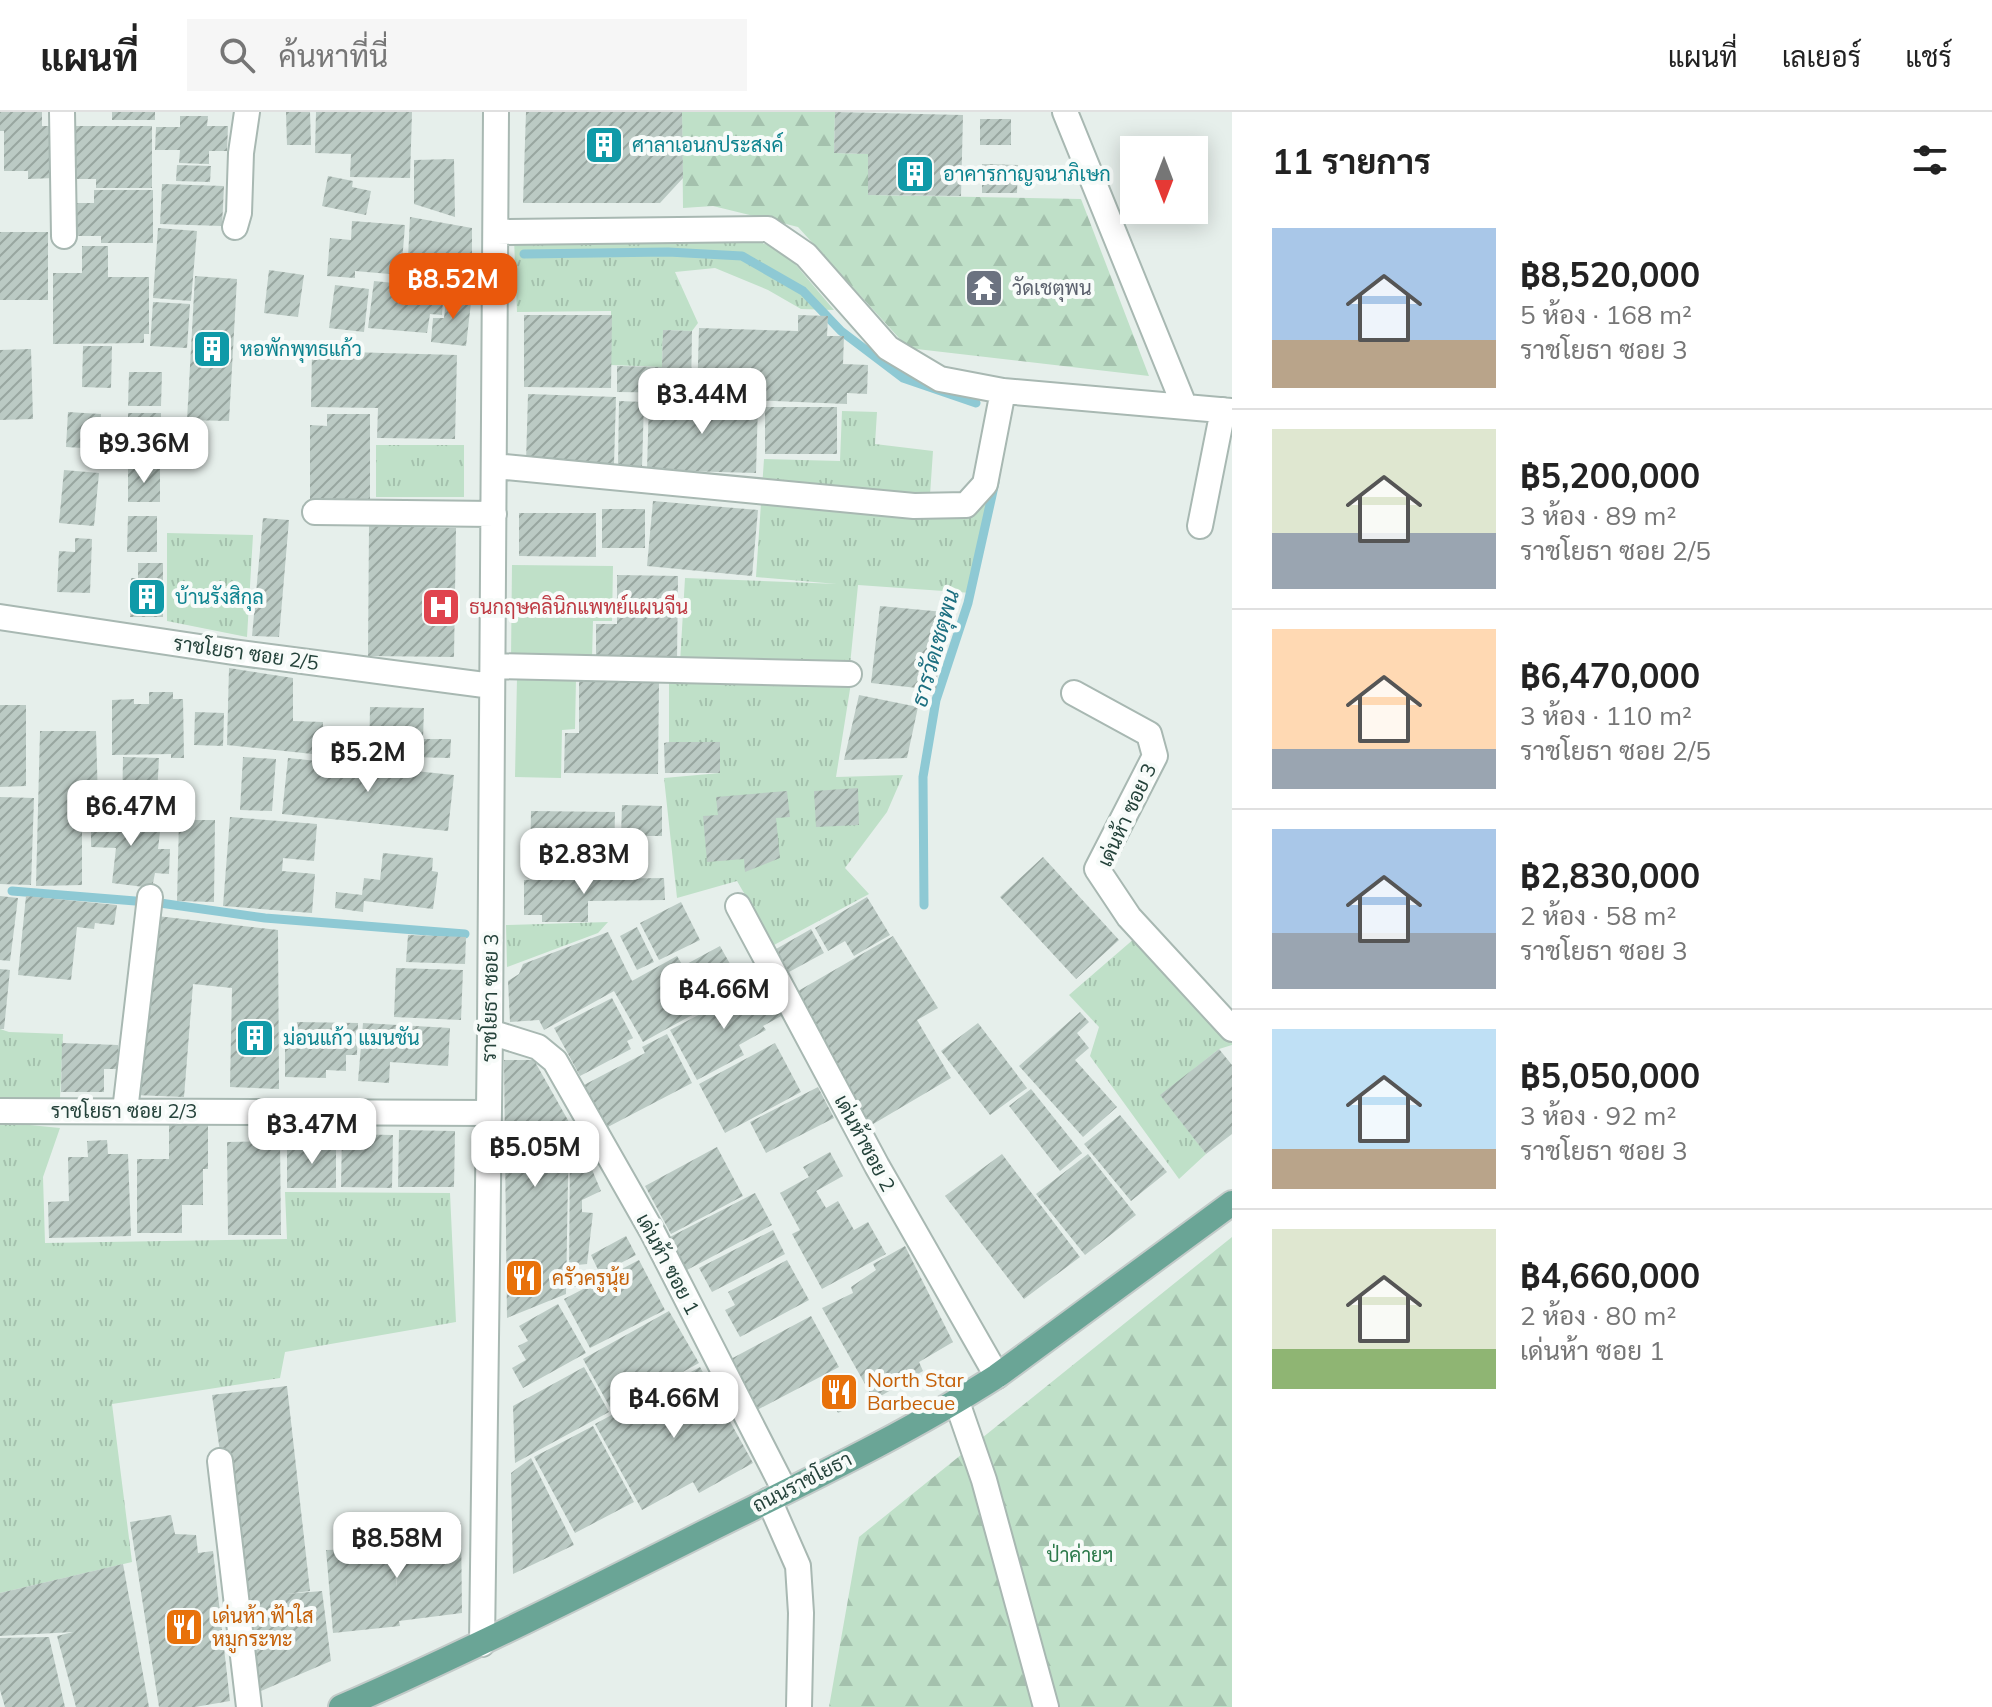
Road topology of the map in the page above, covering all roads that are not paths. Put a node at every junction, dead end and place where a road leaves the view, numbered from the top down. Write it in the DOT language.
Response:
graph roads {
  1 [pos="62,112"];
  2 [pos="247,112"];
  3 [pos="496,112"];
  4 [pos="1065,112"];
  5 [pos="235,227"];
  6 [pos="497,232"];
  7 [pos="64,236"];
  8 [pos="1003,391"];
  9 [pos="1184,405"];
  10 [pos="1228,410"];
  11 [pos="495,466"];
  12 [pos="315,512"];
  13 [pos="494,514"];
  14 [pos="1200,526"];
  15 [pos="0,617"];
  16 [pos="849,674"];
  17 [pos="493,676"];
  18 [pos="1074,693"];
  19 [pos="150,897"];
  20 [pos="738,906"];
  21 [pos="1232,1029"];
  22 [pos="490,1032"];
  23 [pos="0,1111"];
  24 [pos="125,1111"];
  25 [pos="488,1113"];
  26 [pos="1232,1203"];
  27 [pos="997,1376"];
  28 [pos="957,1402"];
  29 [pos="220,1461"];
  30 [pos="777,1496"];
  31 [pos="482,1644"];
  32 [pos="249,1707"];
  33 [pos="341,1707"];
  34 [pos="799,1707"];
  35 [pos="1046,1707"];
  1 -- 7 [label="street"];
  2 -- 5 [label="street"];
  3 -- 6 [label="street, ราชโยธา ซอย 3"];
  4 -- 9 [label="street"];
  6 -- 8 [label="street"];
  6 -- 11 [label="street, ราชโยธา ซอย 3"];
  8 -- 9 [label="street"];
  8 -- 11 [label="street"];
  9 -- 10 [label="street"];
  10 -- 14 [label="street"];
  11 -- 13 [label="street, ราชโยธา ซอย 3"];
  12 -- 13 [label="street"];
  13 -- 17 [label="street, ราชโยธา ซอย 3"];
  15 -- 17 [label="street, ราชโยธา ซอย 2/5"];
  16 -- 17 [label="street, ราชโยธา ซอย 2/5"];
  17 -- 22 [label="street, ราชโยธา ซอย 3"];
  18 -- 21 [label="street, เด่นห้า ซอย 3"];
  19 -- 24 [label="street"];
  20 -- 27 [label="street, เด่นห้าซอย 2"];
  22 -- 25 [label="street, ราชโยธา ซอย 3"];
  22 -- 30 [label="street, เด่นห้า ซอย 1"];
  23 -- 24 [label="street, ราชโยธา ซอย 2/3"];
  24 -- 25 [label="street, ราชโยธา ซอย 2/3"];
  25 -- 31 [label="street, ราชโยธา ซอย 3"];
  26 -- 27 [label="main road, ถนนราชโยธา"];
  27 -- 28 [label="main road, ถนนราชโยธา"];
  28 -- 30 [label="main road, ถนนราชโยธา"];
  28 -- 35 [label="street"];
  29 -- 32 [label="street"];
  30 -- 31 [label="main road, ถนนราชโยธา"];
  30 -- 34 [label="street, เด่นห้า ซอย 1"];
  31 -- 33 [label="main road, ถนนราชโยธา"];
}
